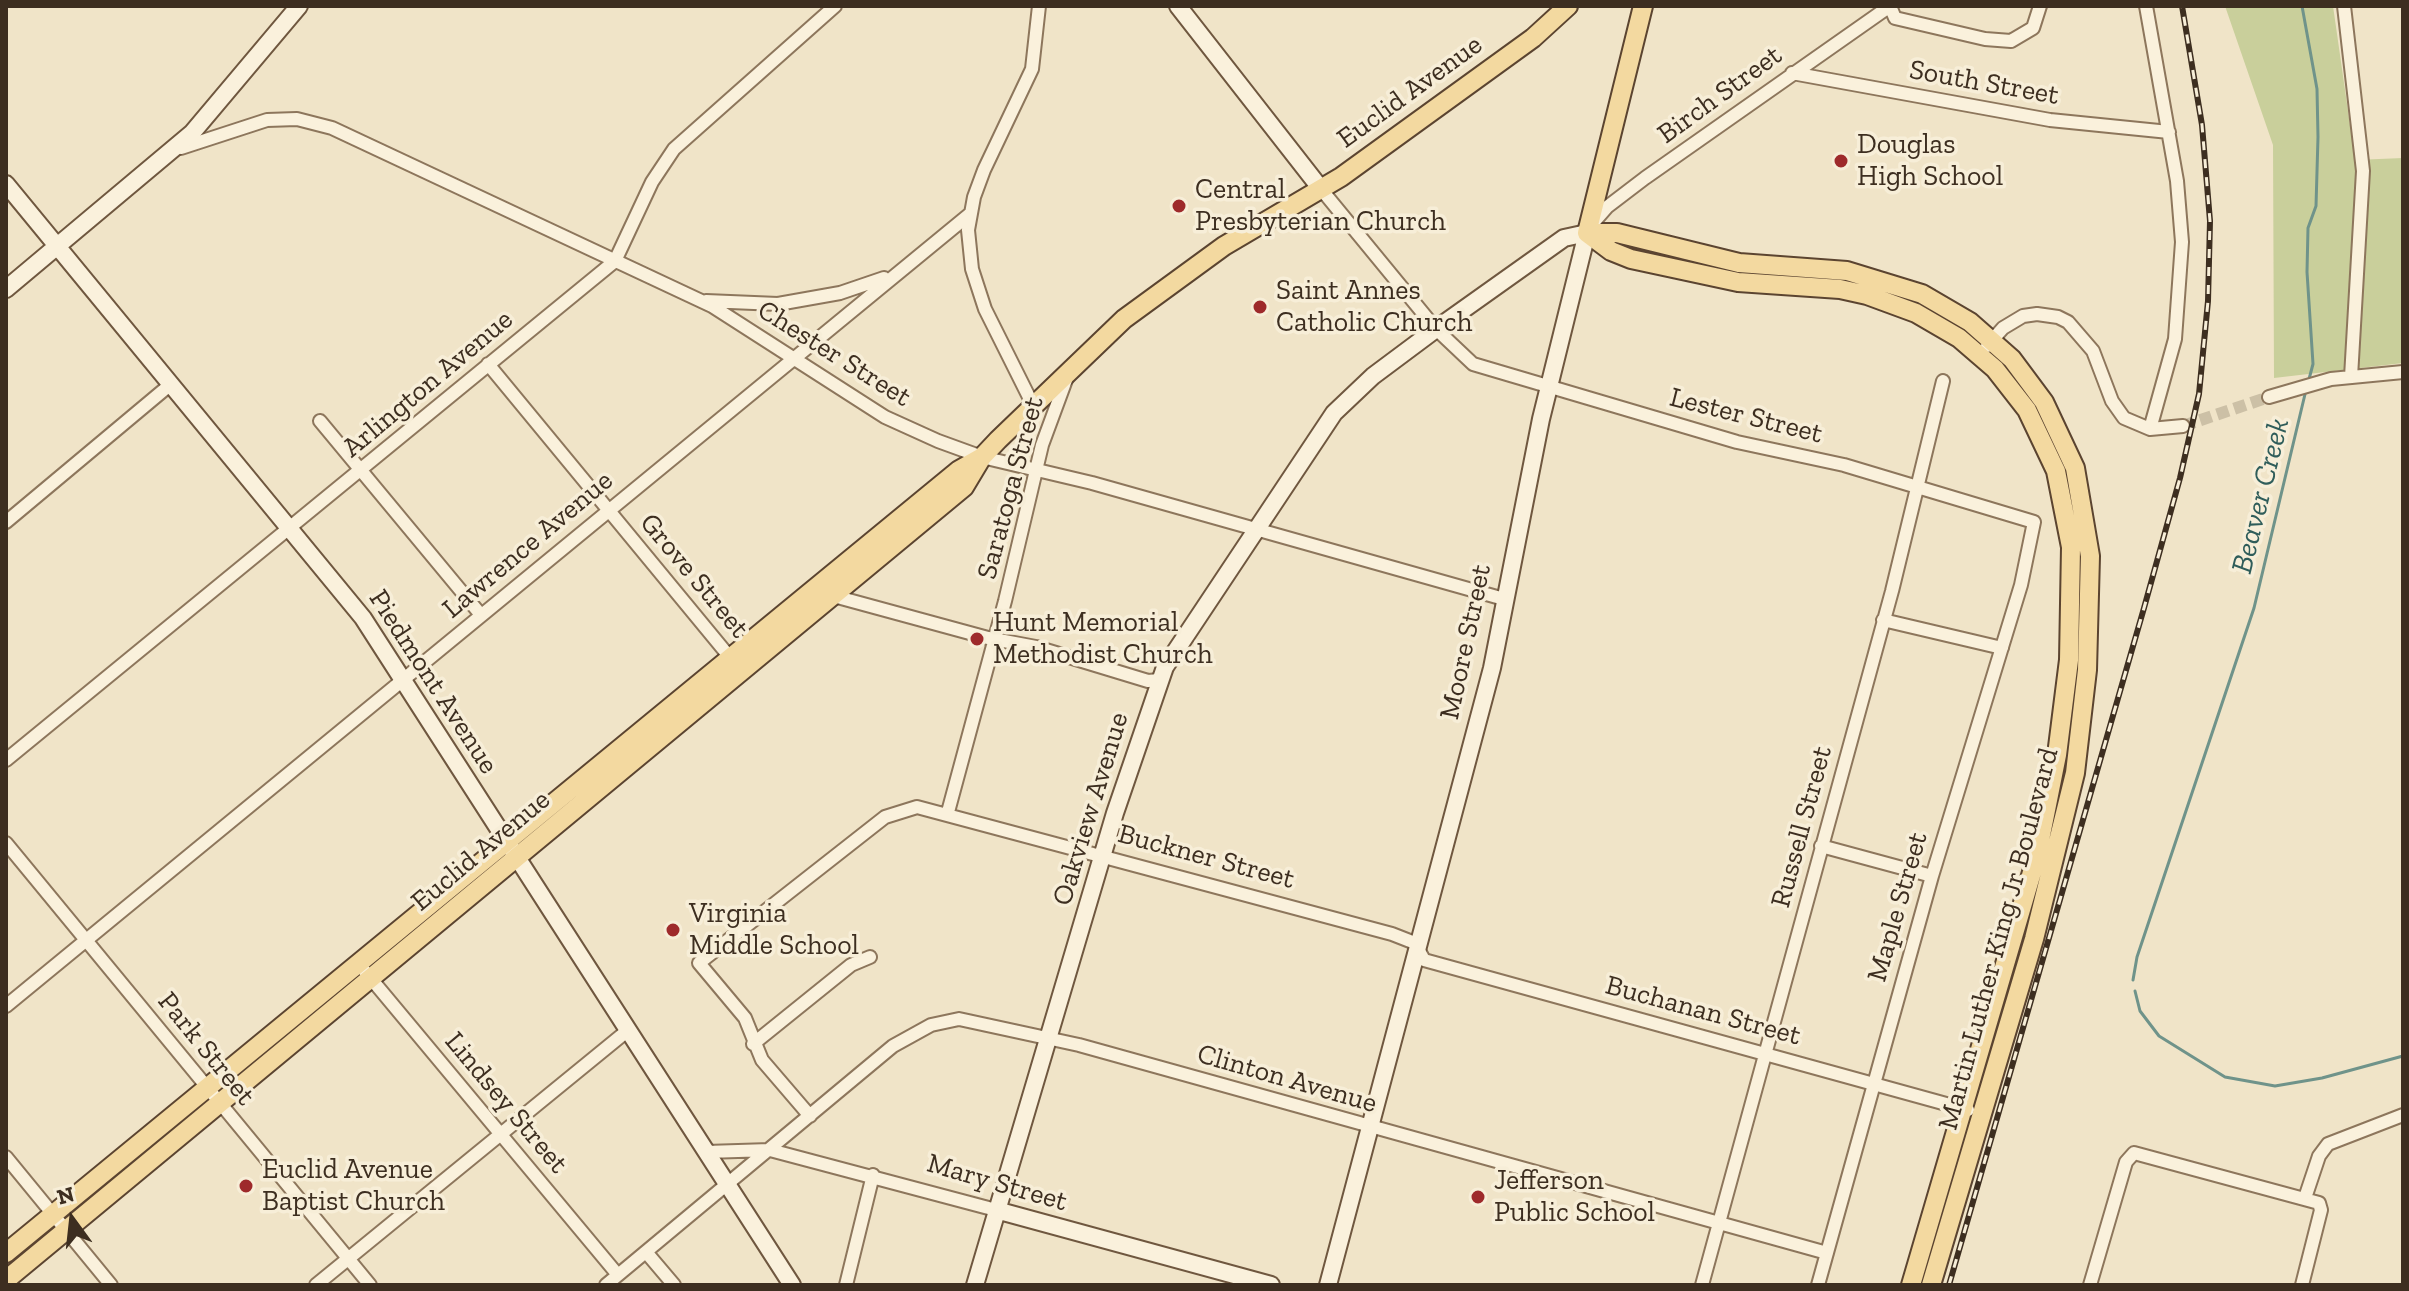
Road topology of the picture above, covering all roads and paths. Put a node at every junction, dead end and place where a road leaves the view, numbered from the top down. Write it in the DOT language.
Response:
graph roads {
  1 [pos="299,6"];
  2 [pos="835,6"];
  3 [pos="1039,6"];
  4 [pos="1178,6"];
  5 [pos="1568,6"];
  6 [pos="1643,6"];
  7 [pos="1890,6"];
  8 [pos="2040,6"];
  9 [pos="2146,6"];
  10 [pos="2344,6"];
  11 [pos="1792,73"];
  12 [pos="2169,132"];
  13 [pos="166,154"];
  14 [pos="6,184"];
  15 [pos="1321,189"];
  16 [pos="970,214"];
  17 [pos="1587,233"];
  18 [pos="57,246"];
  19 [pos="615,261"];
  20 [pos="900,269"];
  21 [pos="6,289"];
  22 [pos="699,300"];
  23 [pos="1436,329"];
  24 [pos="1992,340"];
  25 [pos="1979,354"];
  26 [pos="792,358"];
  27 [pos="488,364"];
  28 [pos="1075,364"];
  29 [pos="2403,372"];
  30 [pos="2351,377"];
  31 [pos="1943,381"];
  32 [pos="171,384"];
  33 [pos="1549,387"];
  34 [pos="2269,397"];
  35 [pos="1033,405"];
  36 [pos="320,421"];
  37 [pos="2183,426"];
  38 [pos="2150,429"];
  39 [pos="982,457"];
  40 [pos="362,471"];
  41 [pos="1036,471"];
  42 [pos="1918,487"];
  43 [pos="607,510"];
  44 [pos="6,522"];
  45 [pos="1255,528"];
  46 [pos="289,529"];
  47 [pos="2031,545"];
  48 [pos="823,593"];
  49 [pos="1504,599"];
  50 [pos="481,615"];
  51 [pos="1883,620"];
  52 [pos="995,639"];
  53 [pos="2002,648"];
  54 [pos="736,665"];
  55 [pos="402,679"];
  56 [pos="1159,680"];
  57 [pos="661,727"];
  58 [pos="6,760"];
  59 [pos="948,812"];
  60 [pos="506,841"];
  61 [pos="6,843"];
  62 [pos="1821,846"];
  63 [pos="1103,854"];
  64 [pos="518,859"];
  65 [pos="1932,876"];
  66 [pos="86,941"];
  67 [pos="1418,949"];
  68 [pos="870,957"];
  69 [pos="358,963"];
  70 [pos="371,978"];
  71 [pos="6,1006"];
  72 [pos="627,1031"];
  73 [pos="1048,1038"];
  74 [pos="753,1044"];
  75 [pos="1766,1053"];
  76 [pos="1873,1084"];
  77 [pos="207,1089"];
  78 [pos="220,1104"];
  79 [pos="1964,1109"];
  80 [pos="2403,1115"];
  81 [pos="810,1116"];
  82 [pos="1982,1116"];
  83 [pos="1370,1126"];
  84 [pos="500,1134"];
  85 [pos="770,1150"];
  86 [pos="706,1152"];
  87 [pos="6,1157"];
  88 [pos="873,1175"];
  89 [pos="727,1185"];
  90 [pos="2305,1198"];
  91 [pos="996,1210"];
  92 [pos="53,1213"];
  93 [pos="1719,1223"];
  94 [pos="67,1231"];
  95 [pos="646,1252"];
  96 [pos="6,1253"];
  97 [pos="1827,1253"];
  98 [pos="348,1258"];
  99 [pos="618,1275"];
  100 [pos="6,1280"];
  101 [pos="111,1285"];
  102 [pos="316,1285"];
  103 [pos="370,1285"];
  104 [pos="606,1285"];
  105 [pos="674,1285"];
  106 [pos="792,1285"];
  107 [pos="846,1285"];
  108 [pos="975,1285"];
  109 [pos="1271,1285"];
  110 [pos="1328,1285"];
  111 [pos="1702,1285"];
  112 [pos="1818,1285"];
  113 [pos="1911,1285"];
  114 [pos="1931,1285"];
  115 [pos="2090,1285"];
  116 [pos="2302,1285"];
  1 -- 13 [label="street"];
  2 -- 19 [label="street, Arlington Avenue"];
  3 -- 16 [label="street"];
  4 -- 15 [label="street"];
  5 -- 15 [label="main road, Euclid Avenue"];
  6 -- 17 [label="main road, Moore Street"];
  7 -- 8 [label="street"];
  7 -- 11 [label="street, Birch Street"];
  9 -- 12 [label="street"];
  10 -- 30 [label="street"];
  11 -- 12 [label="street, South Street"];
  11 -- 17 [label="street, Birch Street"];
  12 -- 38 [label="street"];
  13 -- 18 [label="street"];
  13 -- 19 [label="street, Chester Street"];
  14 -- 18 [label="street, Piedmont Avenue"];
  15 -- 23 [label="street, Lester Street"];
  15 -- 28 [label="main road, Euclid Avenue"];
  16 -- 20 [label="street, Lawrence Avenue"];
  16 -- 35 [label="street"];
  17 -- 23 [label="street, Oakview Avenue"];
  17 -- 24 [label="main road, Martin Luther King Jr Boulevard"];
  17 -- 25 [label="main road, Martin Luther King Jr Boulevard"];
  17 -- 33 [label="street, Moore Street"];
  18 -- 21 [label="street"];
  18 -- 32 [label="street, Piedmont Avenue"];
  19 -- 22 [label="street, Chester Street"];
  19 -- 27 [label="street, Arlington Avenue"];
  20 -- 22 [label="street"];
  20 -- 26 [label="street, Lawrence Avenue"];
  22 -- 26 [label="street, Chester Street"];
  23 -- 33 [label="street, Lester Street"];
  23 -- 45 [label="street, Oakview Avenue"];
  24 -- 25 [label="street"];
  24 -- 38 [label="street"];
  24 -- 82 [label="main road, Martin Luther King Jr Boulevard"];
  25 -- 79 [label="main road, Martin Luther King Jr Boulevard"];
  26 -- 39 [label="street, Chester Street"];
  26 -- 43 [label="street, Lawrence Avenue"];
  27 -- 40 [label="street, Arlington Avenue"];
  27 -- 43 [label="street, Grove Street"];
  28 -- 35 [label="main road, Euclid Avenue"];
  28 -- 41 [label="street, Saratoga Street"];
  29 -- 30 [label="street"];
  30 -- 34 [label="street"];
  31 -- 42 [label="street, Russell Street"];
  32 -- 44 [label="street"];
  32 -- 46 [label="street, Piedmont Avenue"];
  33 -- 42 [label="street, Lester Street"];
  33 -- 49 [label="street, Moore Street"];
  35 -- 39 [label="main road, Euclid Avenue"];
  36 -- 40 [label="street"];
  37 -- 38 [label="street"];
  39 -- 41 [label="street, Chester Street"];
  39 -- 48 [label="main road, Euclid Avenue"];
  40 -- 46 [label="street, Arlington Avenue"];
  40 -- 50 [label="street"];
  41 -- 45 [label="street, Chester Street"];
  41 -- 52 [label="street, Saratoga Street"];
  42 -- 47 [label="street, Lester Street"];
  42 -- 51 [label="street, Russell Street"];
  43 -- 50 [label="street, Lawrence Avenue"];
  43 -- 54 [label="street, Grove Street"];
  45 -- 49 [label="street, Chester Street"];
  45 -- 56 [label="street, Oakview Avenue"];
  46 -- 55 [label="street, Piedmont Avenue"];
  46 -- 58 [label="street, Arlington Avenue"];
  47 -- 53 [label="street, Maple Street"];
  48 -- 52 [label="street"];
  48 -- 54 [label="main road, Euclid Avenue"];
  49 -- 67 [label="street, Moore Street"];
  50 -- 55 [label="street, Lawrence Avenue"];
  51 -- 53 [label="street"];
  51 -- 62 [label="street, Russell Street"];
  52 -- 56 [label="street"];
  52 -- 59 [label="street, Saratoga Street"];
  53 -- 65 [label="street, Maple Street"];
  54 -- 57 [label="main road, Euclid Avenue"];
  55 -- 60 [label="street, Piedmont Avenue"];
  55 -- 66 [label="street, Lawrence Avenue"];
  56 -- 63 [label="street, Oakview Avenue"];
  57 -- 60 [label="main road, Euclid Avenue"];
  57 -- 64 [label="main road, Euclid Avenue"];
  59 -- 63 [label="street, Buckner Street"];
  59 -- 74 [label="street, Buckner Street"];
  60 -- 64 [label="street, Piedmont Avenue"];
  60 -- 69 [label="main road, Euclid Avenue"];
  61 -- 66 [label="street, Park Street"];
  62 -- 65 [label="street"];
  62 -- 75 [label="street, Russell Street"];
  63 -- 67 [label="street, Buckner Street"];
  63 -- 73 [label="street, Oakview Avenue"];
  64 -- 70 [label="main road, Euclid Avenue"];
  64 -- 72 [label="street, Piedmont Avenue"];
  65 -- 76 [label="street, Maple Street"];
  66 -- 71 [label="street, Lawrence Avenue"];
  66 -- 77 [label="street, Park Street"];
  67 -- 75 [label="street, Buchanan Street"];
  67 -- 83 [label="street, Moore Street"];
  68 -- 74 [label="street"];
  69 -- 70 [label="street, Lindsey Street"];
  69 -- 77 [label="main road, Euclid Avenue"];
  70 -- 78 [label="main road, Euclid Avenue"];
  70 -- 84 [label="street, Lindsey Street"];
  72 -- 84 [label="street"];
  72 -- 86 [label="street, Piedmont Avenue"];
  73 -- 81 [label="street, Clinton Avenue"];
  73 -- 83 [label="street, Clinton Avenue"];
  73 -- 91 [label="street, Oakview Avenue"];
  74 -- 81 [label="street"];
  75 -- 76 [label="street, Buchanan Street"];
  75 -- 93 [label="street, Russell Street"];
  76 -- 79 [label="street, Buchanan Street"];
  76 -- 97 [label="street, Maple Street"];
  77 -- 78 [label="street, Park Street"];
  77 -- 92 [label="main road, Euclid Avenue"];
  78 -- 94 [label="main road, Euclid Avenue"];
  78 -- 98 [label="street, Park Street"];
  79 -- 82 [label="street, Buchanan Street"];
  79 -- 113 [label="main road, Martin Luther King Jr Boulevard"];
  80 -- 90 [label="street"];
  81 -- 85 [label="street, Clinton Avenue"];
  82 -- 114 [label="main road, Martin Luther King Jr Boulevard"];
  83 -- 93 [label="street, Clinton Avenue"];
  83 -- 110 [label="street, Moore Street"];
  84 -- 98 [label="street"];
  84 -- 99 [label="street, Lindsey Street"];
  85 -- 86 [label="street, Mary Street"];
  85 -- 88 [label="street, Mary Street"];
  85 -- 89 [label="street, Clinton Avenue"];
  86 -- 89 [label="street, Piedmont Avenue"];
  87 -- 92 [label="street"];
  88 -- 91 [label="street, Mary Street"];
  88 -- 107 [label="street"];
  89 -- 95 [label="street, Clinton Avenue"];
  89 -- 106 [label="street, Piedmont Avenue"];
  90 -- 115 [label="street"];
  90 -- 116 [label="street"];
  91 -- 108 [label="street, Oakview Avenue"];
  91 -- 109 [label="street, Mary Street"];
  92 -- 94 [label="street"];
  92 -- 96 [label="main road, Euclid Avenue"];
  93 -- 97 [label="street, Clinton Avenue"];
  93 -- 111 [label="street, Russell Street"];
  94 -- 100 [label="main road, Euclid Avenue"];
  94 -- 101 [label="street"];
  95 -- 99 [label="street, Clinton Avenue"];
  95 -- 105 [label="street"];
  97 -- 112 [label="street, Maple Street"];
  98 -- 102 [label="street"];
  98 -- 103 [label="street, Park Street"];
  99 -- 104 [label="street, Clinton Avenue"];
}
